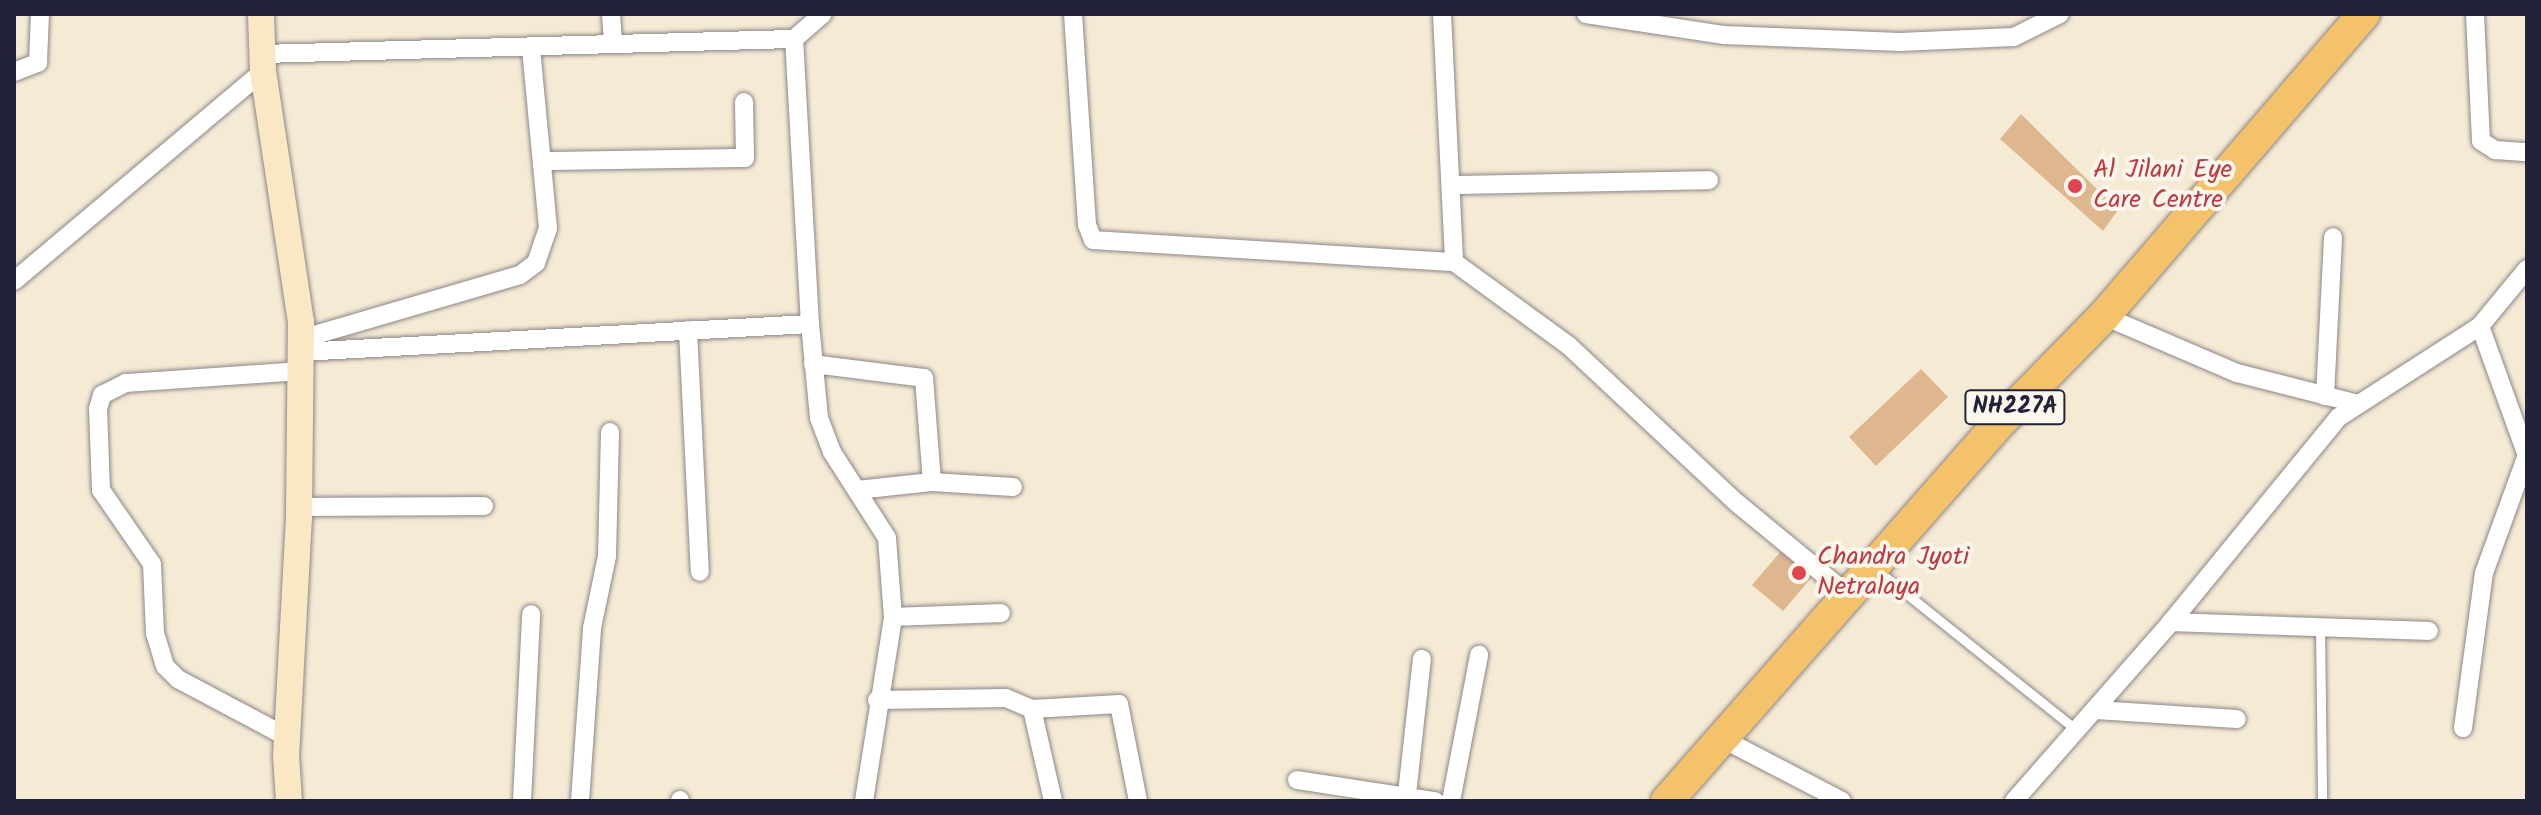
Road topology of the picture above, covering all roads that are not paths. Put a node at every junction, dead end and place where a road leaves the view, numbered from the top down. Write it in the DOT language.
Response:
graph roads {
  1 [pos="40,14"];
  2 [pos="261,14"];
  3 [pos="611,14"];
  4 [pos="823,14"];
  5 [pos="1073,14"];
  6 [pos="1442,14"];
  7 [pos="1586,14"];
  8 [pos="2060,14"];
  9 [pos="2364,14"];
  10 [pos="2475,14"];
  11 [pos="2022,24"];
  12 [pos="794,39"];
  13 [pos="613,40"];
  14 [pos="531,48"];
  15 [pos="263,63"];
  16 [pos="14,72"];
  17 [pos="744,102"];
  18 [pos="2527,152"];
  19 [pos="545,161"];
  20 [pos="1709,180"];
  21 [pos="1454,185"];
  22 [pos="2333,237"];
  23 [pos="1454,262"];
  24 [pos="2527,269"];
  25 [pos="14,281"];
  26 [pos="2104,316"];
  27 [pos="810,324"];
  28 [pos="2480,326"];
  29 [pos="688,330"];
  30 [pos="301,354"];
  31 [pos="813,364"];
  32 [pos="2325,396"];
  33 [pos="2355,403"];
  34 [pos="610,432"];
  35 [pos="2527,456"];
  36 [pos="932,482"];
  37 [pos="1013,487"];
  38 [pos="857,490"];
  39 [pos="484,506"];
  40 [pos="299,507"];
  41 [pos="1875,569"];
  42 [pos="700,572"];
  43 [pos="1851,597"];
  44 [pos="1001,613"];
  45 [pos="531,614"];
  46 [pos="893,617"];
  47 [pos="2171,622"];
  48 [pos="2320,626"];
  49 [pos="2429,631"];
  50 [pos="1479,655"];
  51 [pos="1422,659"];
  52 [pos="877,700"];
  53 [pos="1032,709"];
  54 [pos="2096,710"];
  55 [pos="2237,719"];
  56 [pos="2463,728"];
  57 [pos="2078,731"];
  58 [pos="287,737"];
  59 [pos="1723,739"];
  60 [pos="1297,780"];
  61 [pos="1407,794"];
  62 [pos="1385,796"];
  63 [pos="289,801"];
  64 [pos="522,801"];
  65 [pos="580,801"];
  66 [pos="864,801"];
  67 [pos="1053,801"];
  68 [pos="1138,801"];
  69 [pos="1435,801"];
  70 [pos="1451,801"];
  71 [pos="1667,801"];
  72 [pos="1842,801"];
  73 [pos="2014,801"];
  74 [pos="2322,801"];
  1 -- 16 [label="street"];
  2 -- 15 [label="main road"];
  3 -- 13 [label="street"];
  4 -- 12 [label="street"];
  5 -- 23 [label="street"];
  6 -- 21 [label="street"];
  7 -- 11 [label="street"];
  8 -- 11 [label="street"];
  9 -- 26 [label="highway, NH227A"];
  10 -- 18 [label="street"];
  12 -- 13 [label="street"];
  12 -- 27 [label="street"];
  13 -- 14 [label="street"];
  14 -- 15 [label="street"];
  14 -- 19 [label="street"];
  15 -- 25 [label="street"];
  15 -- 30 [label="main road"];
  17 -- 19 [label="street"];
  19 -- 30 [label="street"];
  20 -- 21 [label="street"];
  21 -- 23 [label="street"];
  22 -- 32 [label="street"];
  23 -- 43 [label="street"];
  24 -- 28 [label="street"];
  26 -- 32 [label="street"];
  26 -- 41 [label="highway, NH227A"];
  27 -- 29 [label="street"];
  27 -- 31 [label="street"];
  28 -- 33 [label="street"];
  28 -- 35 [label="street"];
  29 -- 30 [label="street"];
  29 -- 42 [label="street"];
  30 -- 40 [label="main road"];
  30 -- 58 [label="street"];
  31 -- 36 [label="street"];
  31 -- 38 [label="street"];
  32 -- 33 [label="street"];
  33 -- 47 [label="street"];
  34 -- 65 [label="street"];
  35 -- 56 [label="street"];
  36 -- 37 [label="street"];
  36 -- 38 [label="street"];
  38 -- 46 [label="street"];
  39 -- 40 [label="street"];
  40 -- 58 [label="main road"];
  41 -- 43 [label="highway, NH227A"];
  41 -- 57 [label="lane"];
  43 -- 59 [label="highway, NH227A"];
  44 -- 46 [label="street"];
  45 -- 64 [label="street"];
  46 -- 52 [label="street"];
  47 -- 48 [label="street"];
  47 -- 54 [label="street"];
  48 -- 49 [label="street"];
  48 -- 74 [label="lane"];
  50 -- 70 [label="street"];
  51 -- 61 [label="street"];
  52 -- 53 [label="street"];
  52 -- 66 [label="street"];
  53 -- 67 [label="street"];
  53 -- 68 [label="street"];
  54 -- 55 [label="street"];
  54 -- 57 [label="street"];
  57 -- 73 [label="street"];
  58 -- 63 [label="main road"];
  59 -- 71 [label="highway, NH227A"];
  59 -- 72 [label="street"];
  60 -- 62 [label="street"];
  61 -- 62 [label="street"];
  61 -- 69 [label="street"];
}
